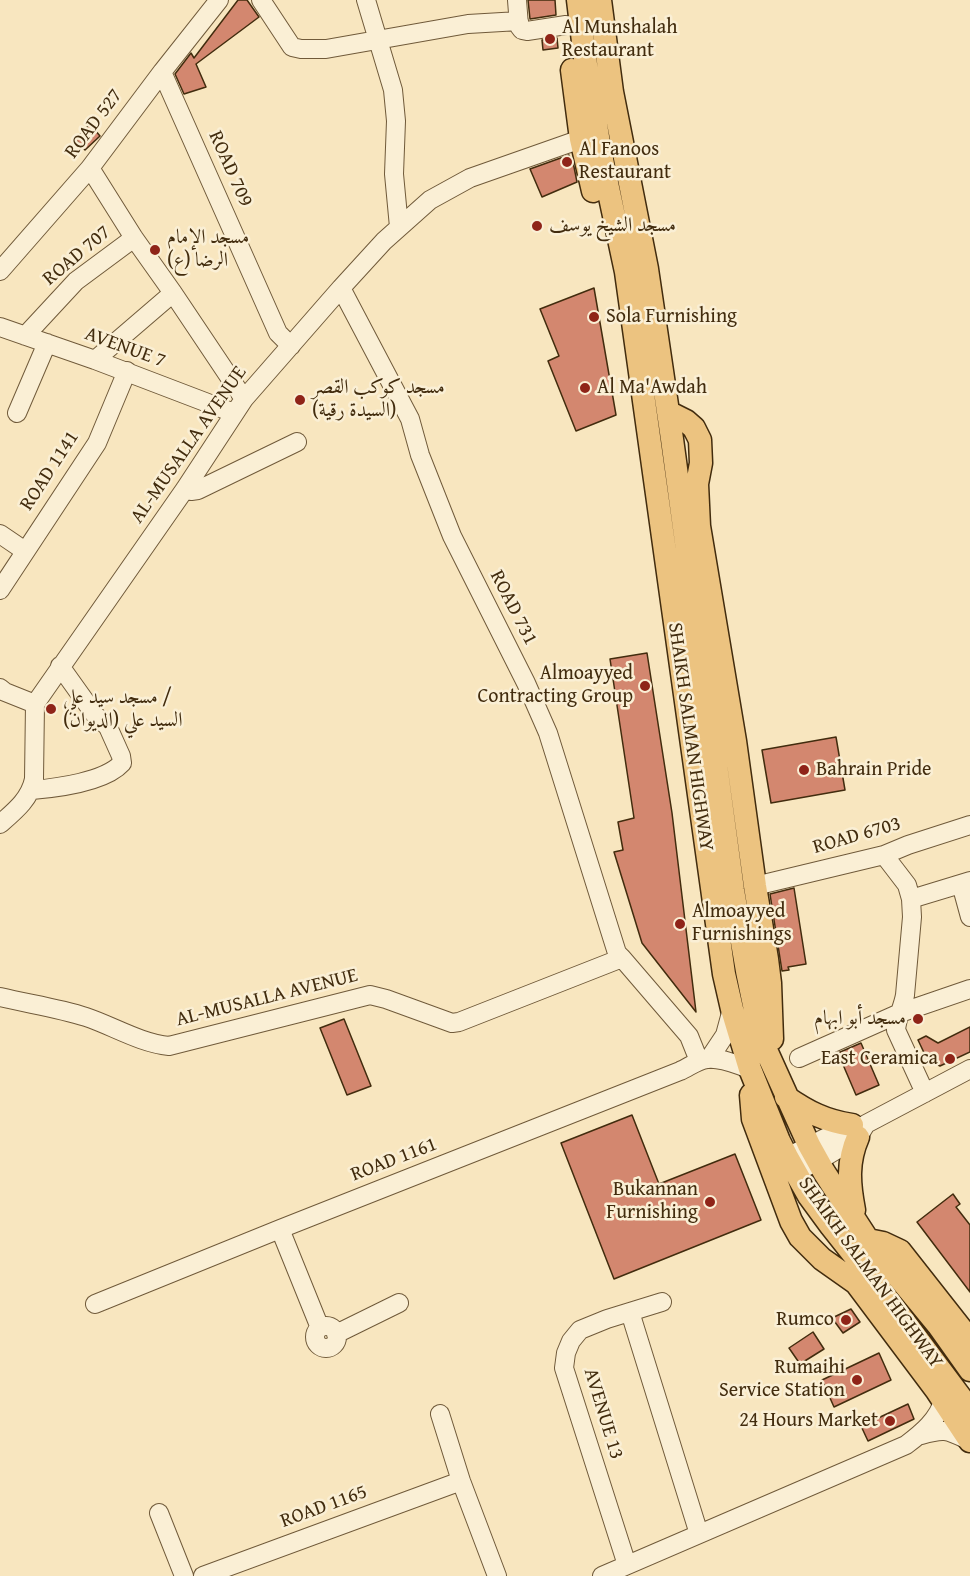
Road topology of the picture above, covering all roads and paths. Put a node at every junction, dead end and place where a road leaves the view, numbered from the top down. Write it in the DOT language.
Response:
graph roads {
  1 [pos="219,0"];
  2 [pos="261,0"];
  3 [pos="366,0"];
  4 [pos="517,0"];
  5 [pos="567,0"];
  6 [pos="578,0"];
  7 [pos="600,0"];
  8 [pos="519,21"];
  9 [pos="566,25"];
  10 [pos="379,40"];
  11 [pos="162,72"];
  12 [pos="581,138"];
  13 [pos="90,168"];
  14 [pos="399,227"];
  15 [pos="134,238"];
  16 [pos="0,271"];
  17 [pos="341,288"];
  18 [pos="173,293"];
  19 [pos="0,327"];
  20 [pos="25,336"];
  21 [pos="47,343"];
  22 [pos="291,346"];
  23 [pos="95,360"];
  24 [pos="127,371"];
  25 [pos="239,406"];
  26 [pos="668,412"];
  27 [pos="17,413"];
  28 [pos="297,442"];
  29 [pos="650,446"];
  30 [pos="185,489"];
  31 [pos="0,534"];
  32 [pos="25,551"];
  33 [pos="0,590"];
  34 [pos="60,666"];
  35 [pos="2,691"];
  36 [pos="35,704"];
  37 [pos="32,790"];
  38 [pos="0,824"];
  39 [pos="970,825"];
  40 [pos="884,855"];
  41 [pos="966,883"];
  42 [pos="755,886"];
  43 [pos="911,899"];
  44 [pos="970,917"];
  45 [pos="622,958"];
  46 [pos="970,989"];
  47 [pos="0,997"];
  48 [pos="732,1009"];
  49 [pos="900,1013"];
  50 [pos="799,1059"];
  51 [pos="704,1060"];
  52 [pos="772,1065"];
  53 [pos="750,1069"];
  54 [pos="970,1070"];
  55 [pos="925,1093"];
  56 [pos="786,1097"];
  57 [pos="859,1129"];
  58 [pos="813,1153"];
  59 [pos="791,1165"];
  60 [pos="809,1196"];
  61 [pos="856,1220"];
  62 [pos="280,1229"];
  63 [pos="822,1259"];
  64 [pos="662,1302"];
  65 [pos="399,1303"];
  66 [pos="95,1304"];
  67 [pos="630,1312"];
  68 [pos="959,1335"];
  69 [pos="970,1370"];
  70 [pos="944,1399"];
  71 [pos="970,1410"];
  72 [pos="440,1414"];
  73 [pos="921,1435"];
  74 [pos="970,1441"];
  75 [pos="460,1481"];
  76 [pos="159,1513"];
  77 [pos="699,1534"];
  78 [pos="627,1565"];
  79 [pos="184,1576"];
  80 [pos="203,1576"];
  81 [pos="497,1576"];
  82 [pos="602,1576"];
  1 -- 11 [label="street, ROAD 527"];
  2 -- 10 [label="street"];
  3 -- 10 [label="street"];
  4 -- 8 [label="street"];
  5 -- 9 [label="main road"];
  6 -- 29 [label="main road, SHAIKH SALMAN HIGHWAY"];
  7 -- 26 [label="main road, SHAIKH SALMAN HIGHWAY"];
  8 -- 9 [label="street"];
  8 -- 10 [label="street"];
  9 -- 12 [label="main road"];
  10 -- 14 [label="street"];
  11 -- 13 [label="street, ROAD 527"];
  11 -- 22 [label="street, ROAD 709"];
  12 -- 14 [label="street, AL-MUSALLA AVENUE"];
  12 -- 29 [label="main road"];
  13 -- 15 [label="street, ROAD 707"];
  13 -- 16 [label="street, ROAD 527"];
  14 -- 17 [label="street, AL-MUSALLA AVENUE"];
  15 -- 18 [label="street, ROAD 707"];
  15 -- 20 [label="street, ROAD 707"];
  17 -- 22 [label="street, AL-MUSALLA AVENUE"];
  17 -- 45 [label="street, ROAD 731"];
  18 -- 23 [label="street"];
  18 -- 25 [label="street, ROAD 707"];
  19 -- 20 [label="street, AVENUE 7"];
  20 -- 21 [label="street, AVENUE 7"];
  21 -- 23 [label="street, AVENUE 7"];
  21 -- 27 [label="street"];
  22 -- 25 [label="street, AL-MUSALLA AVENUE"];
  23 -- 24 [label="street, AVENUE 7"];
  24 -- 25 [label="street, AVENUE 7"];
  24 -- 32 [label="street, ROAD 1141"];
  25 -- 30 [label="street, AL-MUSALLA AVENUE"];
  26 -- 42 [label="main road"];
  26 -- 52 [label="main road, SHAIKH SALMAN HIGHWAY"];
  28 -- 30 [label="street"];
  29 -- 48 [label="main road, SHAIKH SALMAN HIGHWAY"];
  30 -- 34 [label="street, AL-MUSALLA AVENUE"];
  31 -- 32 [label="street"];
  32 -- 33 [label="street, ROAD 1141"];
  34 -- 36 [label="street, AL-MUSALLA AVENUE"];
  34 -- 37 [label="street"];
  35 -- 36 [label="street"];
  36 -- 37 [label="street"];
  37 -- 38 [label="street"];
  39 -- 40 [label="street, ROAD 6703"];
  40 -- 42 [label="street, ROAD 6703"];
  40 -- 43 [label="street"];
  41 -- 43 [label="street"];
  41 -- 44 [label="street"];
  42 -- 52 [label="main road"];
  43 -- 49 [label="street"];
  45 -- 47 [label="street, AL-MUSALLA AVENUE"];
  45 -- 51 [label="street"];
  46 -- 49 [label="street"];
  48 -- 51 [label="street, ROAD 1161"];
  48 -- 53 [label="main road, SHAIKH SALMAN HIGHWAY"];
  49 -- 50 [label="street"];
  49 -- 55 [label="street"];
  51 -- 53 [label="street"];
  51 -- 62 [label="street, ROAD 1161"];
  52 -- 56 [label="main road, SHAIKH SALMAN HIGHWAY"];
  53 -- 59 [label="main road, SHAIKH SALMAN HIGHWAY"];
  53 -- 63 [label="main road"];
  54 -- 55 [label="street"];
  55 -- 57 [label="street"];
  56 -- 57 [label="main road"];
  56 -- 58 [label="main road, SHAIKH SALMAN HIGHWAY"];
  57 -- 58 [label="street"];
  57 -- 61 [label="main road"];
  58 -- 59 [label="street"];
  58 -- 61 [label="main road, SHAIKH SALMAN HIGHWAY"];
  59 -- 60 [label="main road, SHAIKH SALMAN HIGHWAY"];
  60 -- 63 [label="main road"];
  60 -- 71 [label="main road, SHAIKH SALMAN HIGHWAY"];
  61 -- 68 [label="main road, SHAIKH SALMAN HIGHWAY"];
  62 -- 65 [label="street"];
  62 -- 66 [label="street, ROAD 1161"];
  63 -- 70 [label="main road"];
  64 -- 67 [label="street, AVENUE 13"];
  67 -- 77 [label="street"];
  67 -- 78 [label="street, AVENUE 13"];
  68 -- 69 [label="main road, SHAIKH SALMAN HIGHWAY"];
  70 -- 73 [label="street"];
  70 -- 74 [label="main road"];
  72 -- 75 [label="street"];
  73 -- 74 [label="street"];
  73 -- 77 [label="street"];
  75 -- 80 [label="street, ROAD 1165"];
  75 -- 81 [label="street"];
  76 -- 79 [label="street"];
  77 -- 78 [label="street"];
  78 -- 82 [label="street"];
}
